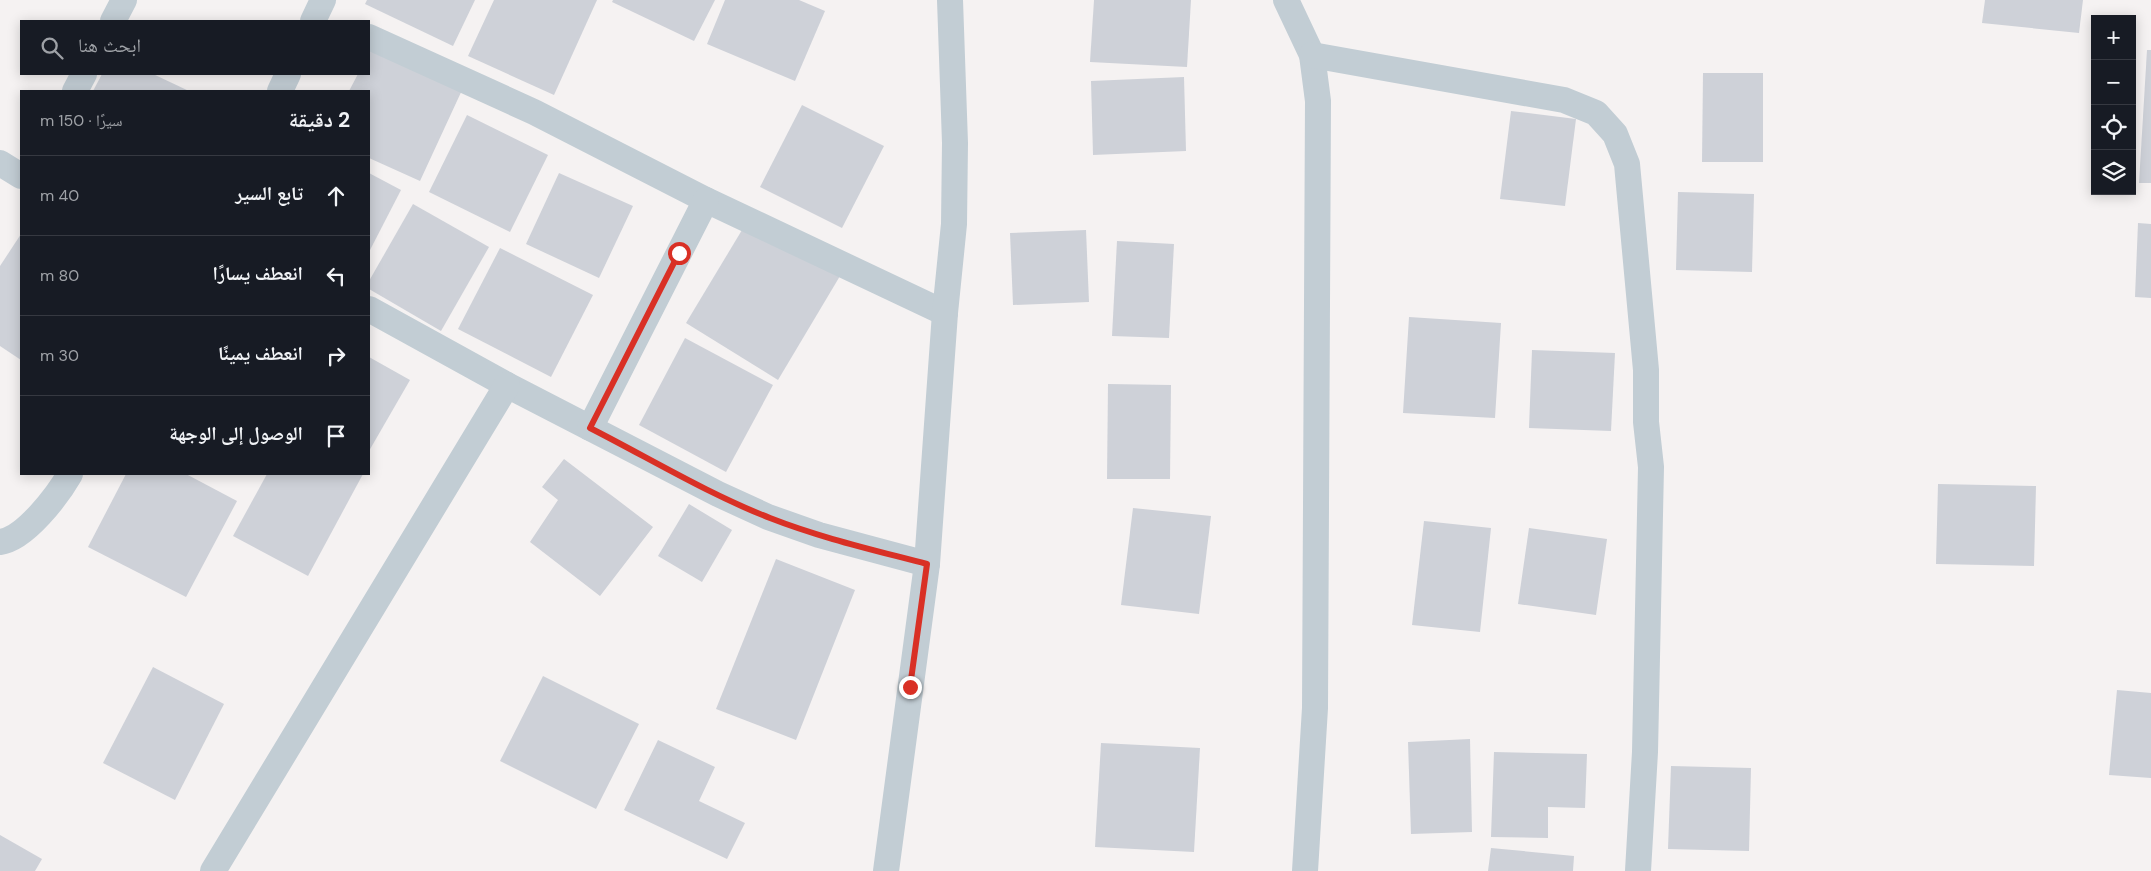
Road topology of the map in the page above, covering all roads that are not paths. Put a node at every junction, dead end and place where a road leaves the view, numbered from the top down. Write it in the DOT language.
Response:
graph roads {
  1 [pos="124,0"];
  2 [pos="950,0"];
  3 [pos="1286,0"];
  4 [pos="114,20"];
  5 [pos="370,37"];
  6 [pos="1312,55"];
  7 [pos="83,75"];
  8 [pos="288,75"];
  9 [pos="76,90"];
  10 [pos="280,90"];
  11 [pos="0,163"];
  12 [pos="20,175"];
  13 [pos="706,200"];
  14 [pos="370,311"];
  15 [pos="945,312"];
  16 [pos="506,385"];
  17 [pos="590,428"];
  18 [pos="69,475"];
  19 [pos="0,542"];
  20 [pos="927,564"];
  21 [pos="213,871"];
  22 [pos="886,871"];
  23 [pos="1305,871"];
  24 [pos="1638,871"];
  1 -- 4 [label="street"];
  2 -- 15 [label="street"];
  3 -- 6 [label="street"];
  5 -- 13 [label="street"];
  6 -- 23 [label="street"];
  6 -- 24 [label="street"];
  7 -- 9 [label="street"];
  8 -- 10 [label="street"];
  11 -- 12 [label="street"];
  13 -- 15 [label="street"];
  13 -- 17 [label="street"];
  14 -- 16 [label="street"];
  15 -- 20 [label="street"];
  16 -- 17 [label="street"];
  16 -- 21 [label="street"];
  17 -- 20 [label="street"];
  18 -- 19 [label="street"];
  20 -- 22 [label="street"];
}
